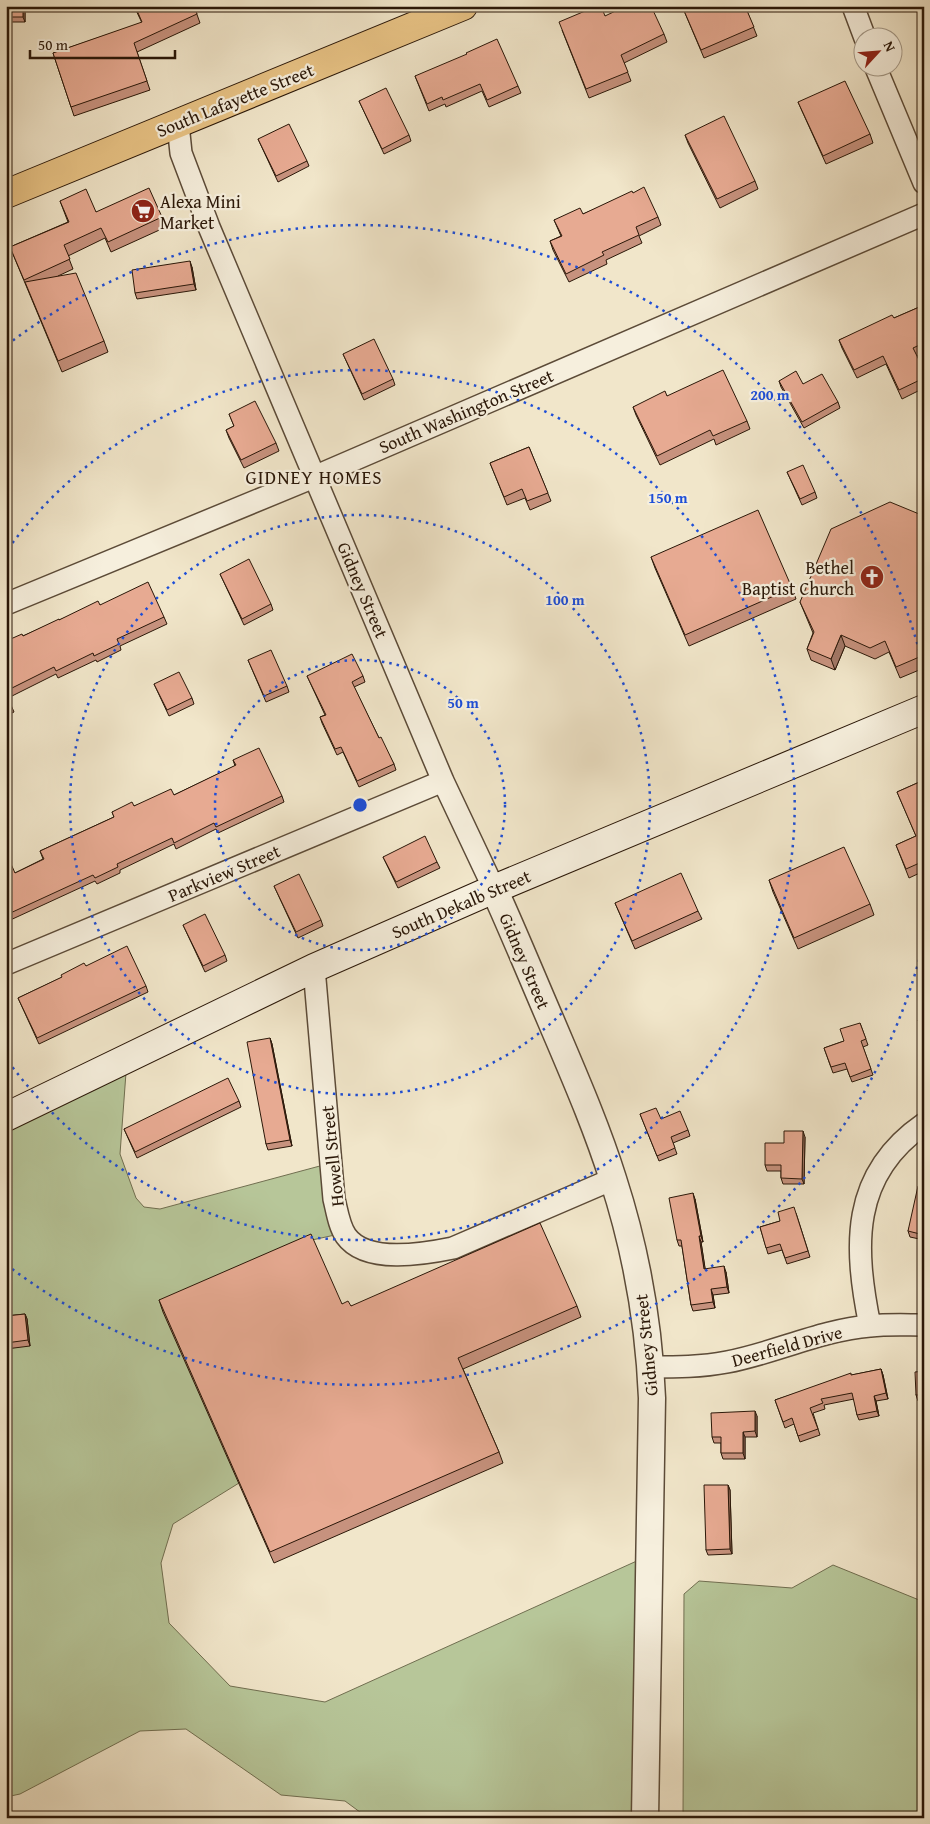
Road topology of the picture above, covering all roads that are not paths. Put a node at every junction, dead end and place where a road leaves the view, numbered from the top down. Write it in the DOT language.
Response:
graph roads {
  1 [pos="464,6"];
  2 [pos="853,6"];
  3 [pos="861,28"];
  4 [pos="880,78"];
  5 [pos="178,124"];
  6 [pos="924,183"];
  7 [pos="6,194"];
  8 [pos="924,214"];
  9 [pos="314,477"];
  10 [pos="6,604"];
  11 [pos="924,709"];
  12 [pos="443,782"];
  13 [pos="494,889"];
  14 [pos="6,964"];
  15 [pos="314,968"];
  16 [pos="6,1117"];
  17 [pos="924,1124"];
  18 [pos="613,1179"];
  19 [pos="924,1325"];
  20 [pos="870,1326"];
  21 [pos="651,1367"];
  22 [pos="645,1818"];
  1 -- 5 [label="main road, South Lafayette Street"];
  2 -- 3 [label="street"];
  4 -- 6 [label="street"];
  5 -- 7 [label="main road, South Lafayette Street"];
  5 -- 9 [label="street, Gidney Street"];
  8 -- 9 [label="street, South Washington Street"];
  9 -- 10 [label="street, South Washington Street"];
  9 -- 12 [label="street, Gidney Street"];
  11 -- 13 [label="main road, South Dekalb Street"];
  12 -- 13 [label="street, Gidney Street"];
  12 -- 14 [label="street, Parkview Street"];
  13 -- 15 [label="main road, South Dekalb Street"];
  13 -- 18 [label="street, Gidney Street"];
  15 -- 16 [label="main road, South Dekalb Street"];
  15 -- 18 [label="street, Howell Street"];
  17 -- 20 [label="street"];
  18 -- 21 [label="street, Gidney Street"];
  19 -- 20 [label="street, Deerfield Drive"];
  20 -- 21 [label="street, Deerfield Drive"];
  21 -- 22 [label="street, Gidney Street"];
}
